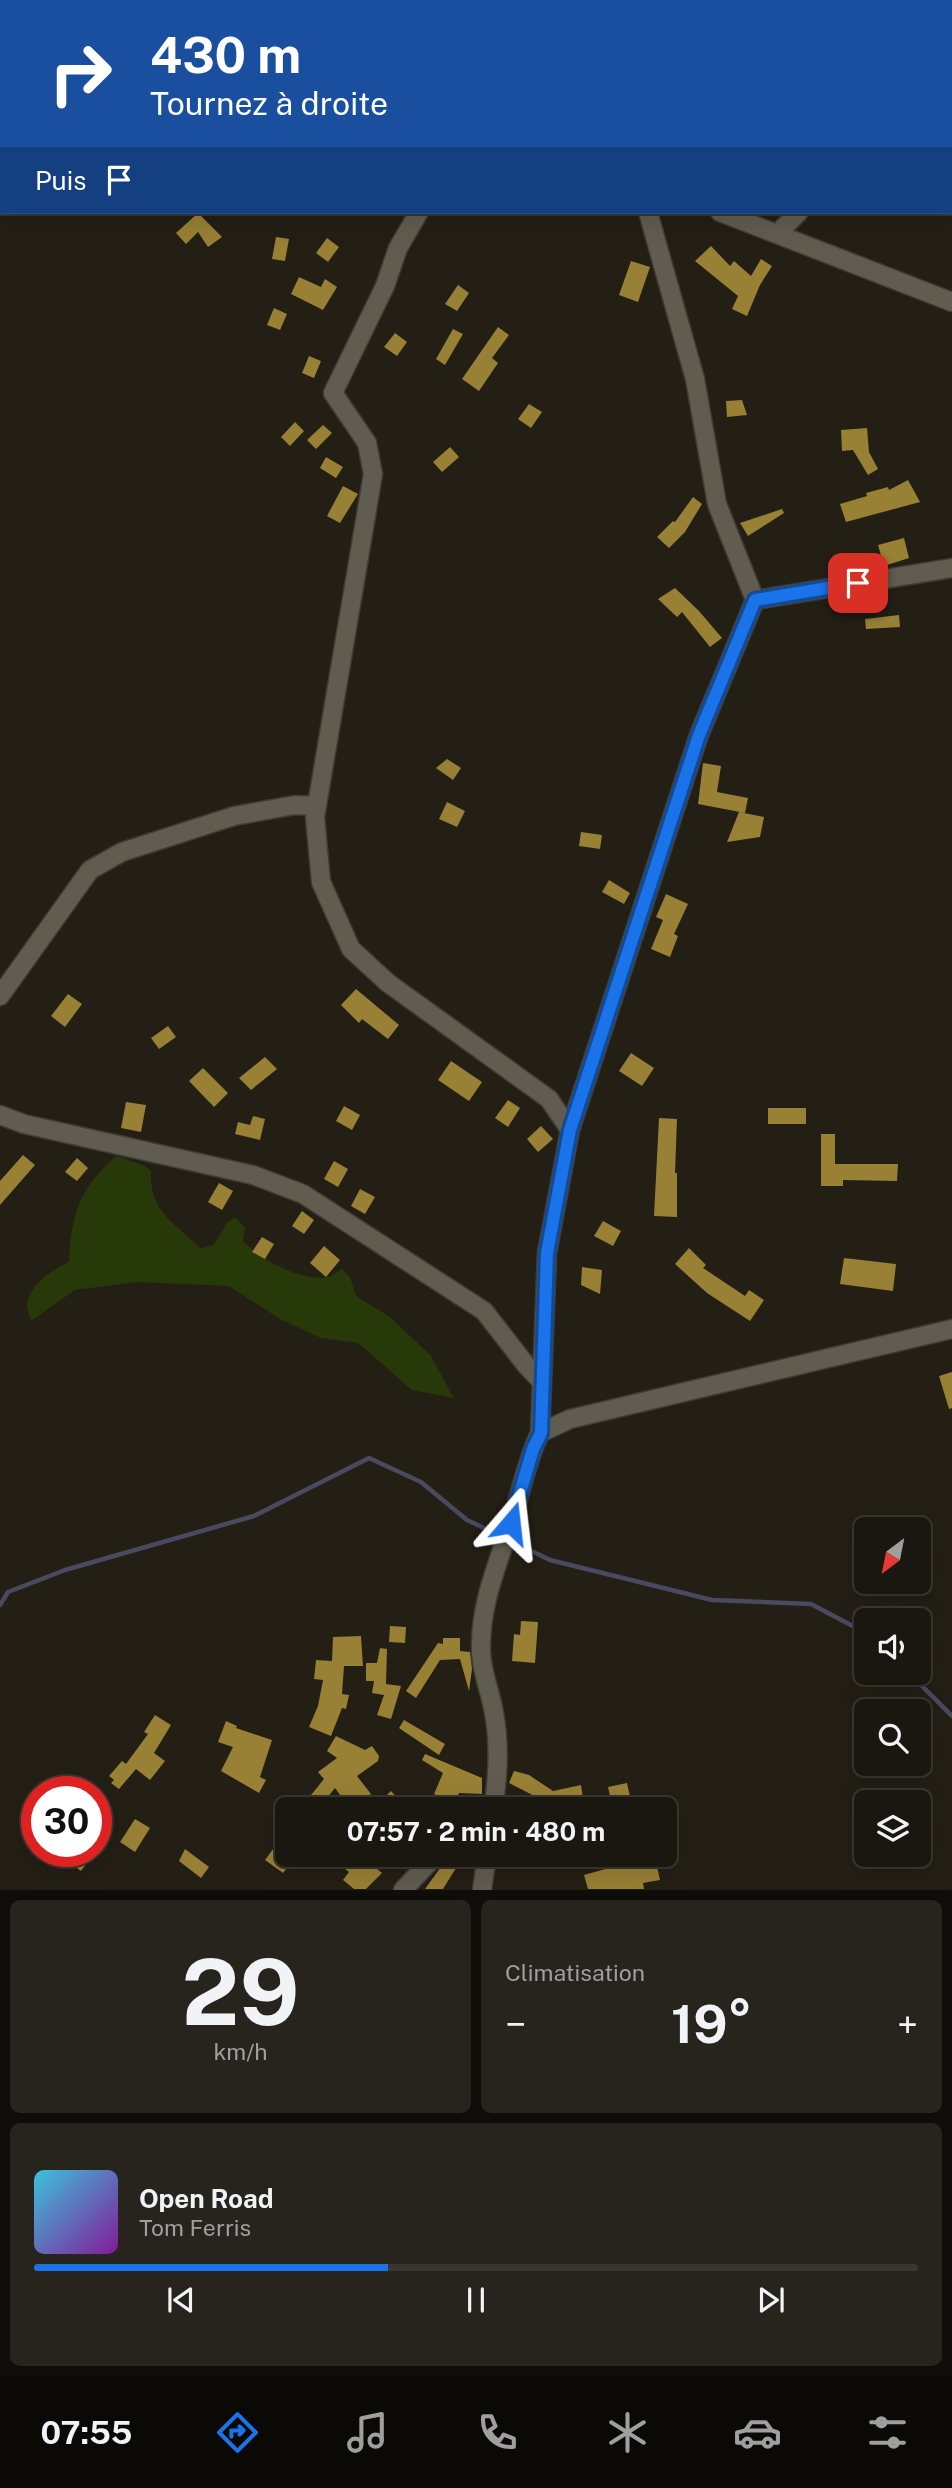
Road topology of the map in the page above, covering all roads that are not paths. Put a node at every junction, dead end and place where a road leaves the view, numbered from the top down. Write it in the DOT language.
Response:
graph roads {
  1 [pos="418,214"];
  2 [pos="649,214"];
  3 [pos="726,214"];
  4 [pos="797,214"];
  5 [pos="778,233"];
  6 [pos="952,302"];
  7 [pos="952,568"];
  8 [pos="755,600"];
  9 [pos="317,806"];
  10 [pos="0,996"];
  11 [pos="0,1115"];
  12 [pos="570,1130"];
  13 [pos="952,1329"];
  14 [pos="542,1382"];
  15 [pos="541,1433"];
  16 [pos="495,1797"];
  17 [pos="424,1867"];
  18 [pos="485,1867"];
  19 [pos="403,1889"];
  20 [pos="482,1889"];
  1 -- 9 [label="street"];
  2 -- 8 [label="street"];
  3 -- 5 [label="street"];
  4 -- 5 [label="street"];
  5 -- 6 [label="street"];
  7 -- 8 [label="street"];
  8 -- 12 [label="street"];
  9 -- 10 [label="street"];
  9 -- 12 [label="street"];
  11 -- 14 [label="street"];
  12 -- 14 [label="street"];
  13 -- 15 [label="street"];
  14 -- 15 [label="street"];
  15 -- 16 [label="street"];
  17 -- 19 [label="street"];
  18 -- 20 [label="street"];
}
